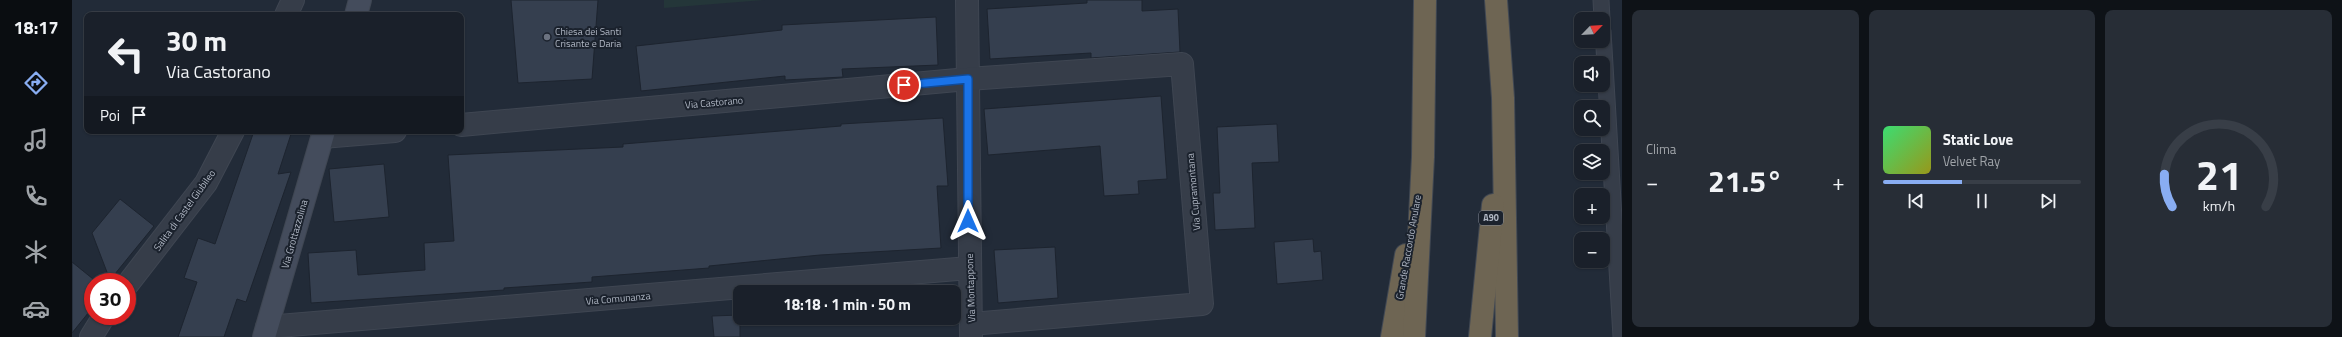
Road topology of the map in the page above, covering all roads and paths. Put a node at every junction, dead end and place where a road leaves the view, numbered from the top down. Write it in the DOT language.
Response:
graph roads {
  1 [pos="293,0"];
  2 [pos="360,0"];
  3 [pos="967,0"];
  4 [pos="1425,0"];
  5 [pos="1496,0"];
  6 [pos="1601,0"];
  7 [pos="287,12"];
  8 [pos="357,12"];
  9 [pos="1602,12"];
  10 [pos="1604,48"];
  11 [pos="968,79"];
  12 [pos="1502,98"];
  13 [pos="464,125"];
  14 [pos="232,134"];
  15 [pos="323,134"];
  16 [pos="1423,157"];
  17 [pos="968,268"];
  18 [pos="136,273"];
  19 [pos="98,325"];
  20 [pos="971,330"];
  21 [pos="266,332"];
  22 [pos="91,337"];
  23 [pos="1392,337"];
  24 [pos="1414,337"];
  25 [pos="1480,337"];
  26 [pos="1507,337"];
  27 [pos="1621,337"];
  1 -- 7 [label="street"];
  2 -- 8 [label="street"];
  3 -- 11 [label="street, Via Montappone"];
  4 -- 16 [label="highway, Grande Raccordo Anulare"];
  5 -- 12 [label="highway, A90"];
  6 -- 9 [label="lane"];
  10 -- 27 [label="lane"];
  11 -- 13 [label="street, Via Castorano"];
  11 -- 17 [label="street, Via Montappone"];
  11 -- 20 [label="street, Via Cupramontana"];
  12 -- 25 [label="highway, A90"];
  12 -- 26 [label="highway"];
  14 -- 18 [label="street, Salita di Castel Giubileo"];
  15 -- 21 [label="street, Via Grottazzolina"];
  16 -- 23 [label="highway, Grande Raccordo Anulare"];
  16 -- 24 [label="highway, Grande Raccordo Anulare"];
  17 -- 20 [label="street, Via Montappone"];
  17 -- 21 [label="street, Via Comunanza"];
  19 -- 22 [label="street"];
}
